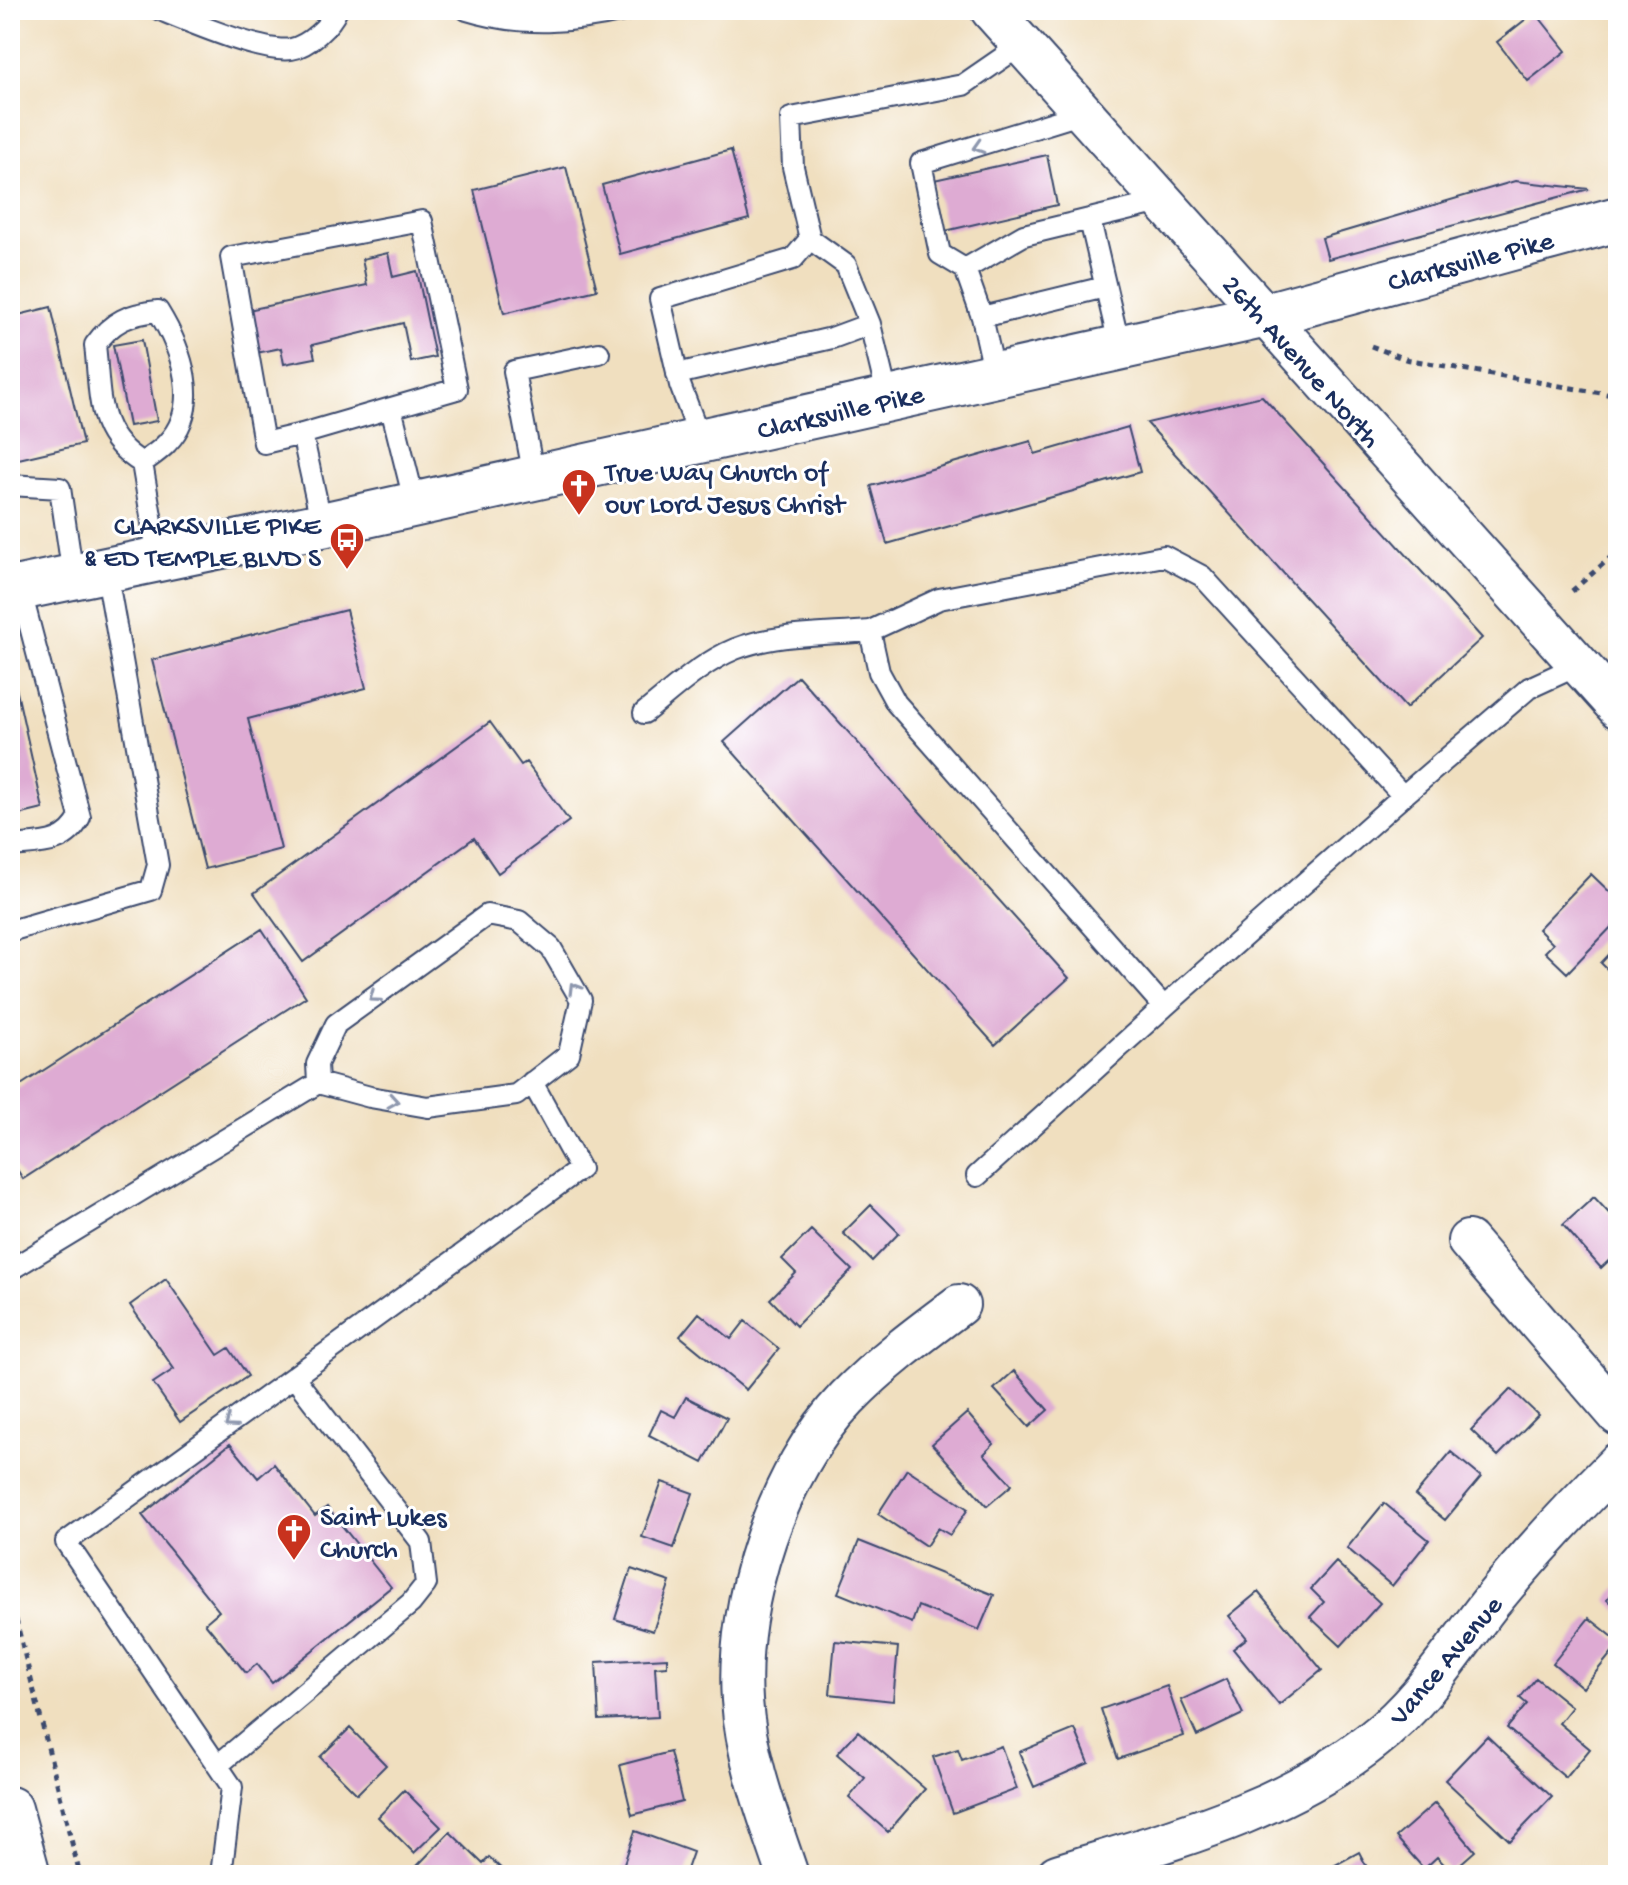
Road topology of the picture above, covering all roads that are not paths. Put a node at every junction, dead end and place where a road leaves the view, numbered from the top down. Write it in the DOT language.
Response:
graph roads {
  1 [pos="160,10"];
  2 [pos="337,10"];
  3 [pos="467,10"];
  4 [pos="628,10"];
  5 [pos="991,10"];
  6 [pos="1021,45"];
  7 [pos="1083,113"];
  8 [pos="1160,202"];
  9 [pos="1618,219"];
  10 [pos="1090,220"];
  11 [pos="810,239"];
  12 [pos="965,269"];
  13 [pos="1105,287"];
  14 [pos="1262,316"];
  15 [pos="982,317"];
  16 [pos="870,324"];
  17 [pos="1120,348"];
  18 [pos="599,353"];
  19 [pos="677,374"];
  20 [pos="995,375"];
  21 [pos="888,399"];
  22 [pos="391,408"];
  23 [pos="302,434"];
  24 [pos="701,441"];
  25 [pos="142,463"];
  26 [pos="534,477"];
  27 [pos="10,485"];
  28 [pos="415,504"];
  29 [pos="322,525"];
  30 [pos="158,557"];
  31 [pos="89,573"];
  32 [pos="15,589"];
  33 [pos="870,631"];
  34 [pos="1579,665"];
  35 [pos="1615,698"];
  36 [pos="644,713"];
  37 [pos="1403,796"];
  38 [pos="10,846"];
  39 [pos="10,931"];
  40 [pos="1164,1007"];
  41 [pos="532,1082"];
  42 [pos="318,1083"];
  43 [pos="977,1176"];
  44 [pos="1468,1241"];
  45 [pos="10,1270"];
  46 [pos="959,1305"];
  47 [pos="294,1377"];
  48 [pos="1618,1415"];
  49 [pos="1618,1463"];
  50 [pos="218,1765"];
  51 [pos="10,1809"];
  52 [pos="28,1875"];
  53 [pos="221,1875"];
  54 [pos="788,1875"];
  55 [pos="1057,1875"];
  1 -- 2 [label="lane"];
  3 -- 4 [label="lane"];
  5 -- 6 [label="street, 26th Avenue North"];
  6 -- 7 [label="street, 26th Avenue North"];
  6 -- 11 [label="lane"];
  7 -- 8 [label="street, 26th Avenue North"];
  7 -- 12 [label="lane, one-way"];
  8 -- 10 [label="lane"];
  8 -- 14 [label="street, 26th Avenue North"];
  9 -- 14 [label="main road, Clarksville Pike"];
  10 -- 12 [label="lane"];
  10 -- 13 [label="lane"];
  11 -- 16 [label="lane"];
  11 -- 19 [label="lane"];
  12 -- 15 [label="lane"];
  13 -- 15 [label="lane"];
  13 -- 17 [label="lane"];
  14 -- 17 [label="main road, Clarksville Pike"];
  14 -- 34 [label="street, 26th Avenue North"];
  15 -- 20 [label="lane"];
  16 -- 19 [label="lane"];
  16 -- 21 [label="lane"];
  17 -- 20 [label="main road, Clarksville Pike"];
  18 -- 26 [label="lane"];
  19 -- 24 [label="lane"];
  20 -- 21 [label="main road, Clarksville Pike"];
  21 -- 24 [label="main road, Clarksville Pike"];
  22 -- 23 [label="lane"];
  22 -- 23 [label="lane"];
  22 -- 28 [label="lane"];
  23 -- 29 [label="lane"];
  24 -- 26 [label="main road, Clarksville Pike"];
  25 -- 25 [label="lane"];
  25 -- 30 [label="lane"];
  26 -- 28 [label="main road, Clarksville Pike"];
  27 -- 31 [label="lane"];
  28 -- 29 [label="main road, Clarksville Pike"];
  29 -- 30 [label="main road, Clarksville Pike"];
  30 -- 31 [label="main road, Clarksville Pike"];
  31 -- 32 [label="main road, Clarksville Pike"];
  31 -- 39 [label="lane"];
  32 -- 38 [label="lane"];
  33 -- 36 [label="lane"];
  33 -- 37 [label="lane"];
  33 -- 40 [label="lane"];
  34 -- 35 [label="street, 26th Avenue North"];
  34 -- 37 [label="lane"];
  37 -- 40 [label="lane"];
  40 -- 43 [label="lane"];
  42 -- 41 [label="lane, one-way"];
  41 -- 42 [label="lane, one-way"];
  41 -- 47 [label="lane"];
  42 -- 45 [label="lane"];
  44 -- 48 [label="street"];
  46 -- 54 [label="street"];
  47 -- 50 [label="lane"];
  47 -- 50 [label="lane, one-way"];
  49 -- 55 [label="street, Vance Avenue"];
  50 -- 53 [label="lane"];
  51 -- 52 [label="main road"];
}
